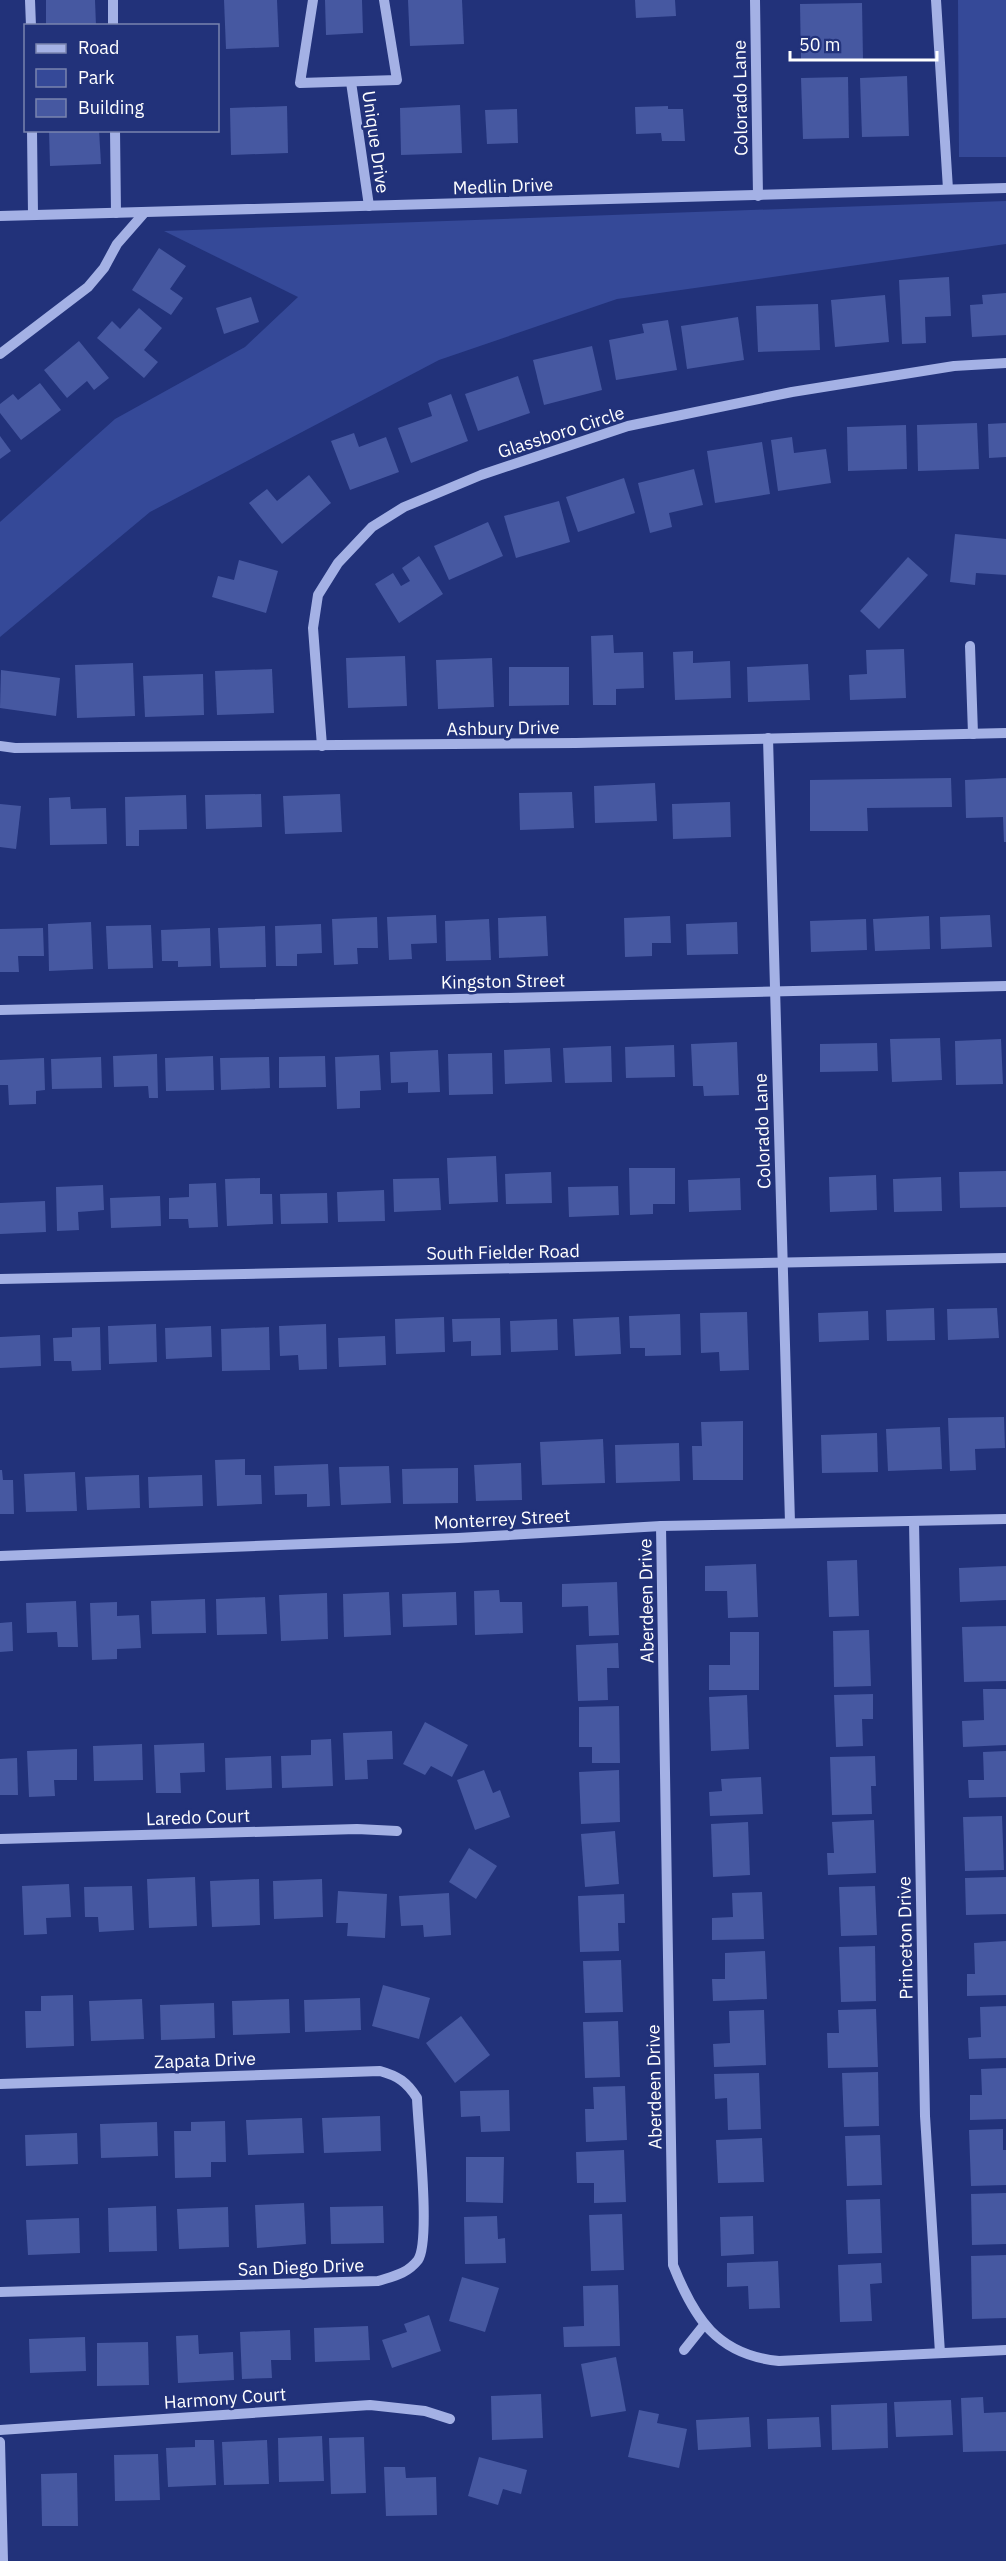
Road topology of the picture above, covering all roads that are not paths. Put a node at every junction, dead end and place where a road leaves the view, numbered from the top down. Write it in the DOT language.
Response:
graph roads {
  1 [pos="30,0"];
  2 [pos="113,0"];
  3 [pos="313,0"];
  4 [pos="384,0"];
  5 [pos="755,0"];
  6 [pos="936,0"];
  7 [pos="31,24"];
  8 [pos="113,24"];
  9 [pos="351,82"];
  10 [pos="32,132"];
  11 [pos="115,132"];
  12 [pos="1006,188"];
  13 [pos="948,189"];
  14 [pos="758,196"];
  15 [pos="369,206"];
  16 [pos="145,212"];
  17 [pos="116,213"];
  18 [pos="33,215"];
  19 [pos="0,216"];
  20 [pos="0,354"];
  21 [pos="1006,363"];
  22 [pos="970,646"];
  23 [pos="1006,733"];
  24 [pos="973,734"];
  25 [pos="768,738"];
  26 [pos="0,746"];
  27 [pos="322,746"];
  28 [pos="1006,986"];
  29 [pos="775,993"];
  30 [pos="0,1010"];
  31 [pos="1006,1258"];
  32 [pos="782,1263"];
  33 [pos="0,1279"];
  34 [pos="1006,1519"];
  35 [pos="914,1521"];
  36 [pos="790,1523"];
  37 [pos="662,1526"];
  38 [pos="0,1556"];
  39 [pos="397,1831"];
  40 [pos="0,1839"];
  41 [pos="0,2084"];
  42 [pos="408,2084"];
  43 [pos="0,2292"];
  44 [pos="704,2325"];
  45 [pos="684,2350"];
  46 [pos="1006,2350"];
  47 [pos="940,2353"];
  48 [pos="450,2419"];
  49 [pos="0,2430"];
  50 [pos="0,2442"];
  51 [pos="1,2512"];
  52 [pos="3,2561"];
  1 -- 7 [label="street"];
  2 -- 8 [label="street"];
  3 -- 9 [label="street, Unique Drive"];
  4 -- 9 [label="street, Unique Drive"];
  5 -- 14 [label="street, Colorado Lane"];
  6 -- 13 [label="street"];
  9 -- 15 [label="street, Unique Drive"];
  10 -- 18 [label="street"];
  11 -- 17 [label="street"];
  12 -- 13 [label="street, Medlin Drive"];
  13 -- 14 [label="street, Medlin Drive"];
  14 -- 15 [label="street, Medlin Drive"];
  15 -- 16 [label="street, Medlin Drive"];
  16 -- 17 [label="street, Medlin Drive"];
  16 -- 20 [label="street"];
  17 -- 18 [label="street, Medlin Drive"];
  18 -- 19 [label="street, Medlin Drive"];
  21 -- 27 [label="street, Glassboro Circle"];
  22 -- 24 [label="street"];
  23 -- 24 [label="street, Ashbury Drive"];
  24 -- 25 [label="street, Ashbury Drive"];
  25 -- 27 [label="street, Ashbury Drive"];
  25 -- 29 [label="street, Colorado Lane"];
  26 -- 27 [label="street, Ashbury Drive"];
  28 -- 29 [label="street, Kingston Street"];
  29 -- 30 [label="street, Kingston Street"];
  29 -- 32 [label="street, Colorado Lane"];
  31 -- 32 [label="street, South Fielder Road"];
  32 -- 33 [label="street, South Fielder Road"];
  32 -- 36 [label="street, Colorado Lane"];
  34 -- 35 [label="street, Monterrey Street"];
  35 -- 36 [label="street, Monterrey Street"];
  35 -- 47 [label="street, Princeton Drive"];
  36 -- 37 [label="street, Monterrey Street"];
  37 -- 38 [label="street, Monterrey Street"];
  37 -- 44 [label="street, Aberdeen Drive"];
  39 -- 40 [label="street, Laredo Court"];
  41 -- 42 [label="street, Zapata Drive"];
  42 -- 43 [label="street, San Diego Drive"];
  44 -- 45 [label="street"];
  44 -- 47 [label="street, Aberdeen Drive"];
  46 -- 47 [label="street, Aberdeen Drive"];
  48 -- 49 [label="street, Harmony Court"];
  50 -- 51 [label="street"];
  51 -- 52 [label="street"];
}
